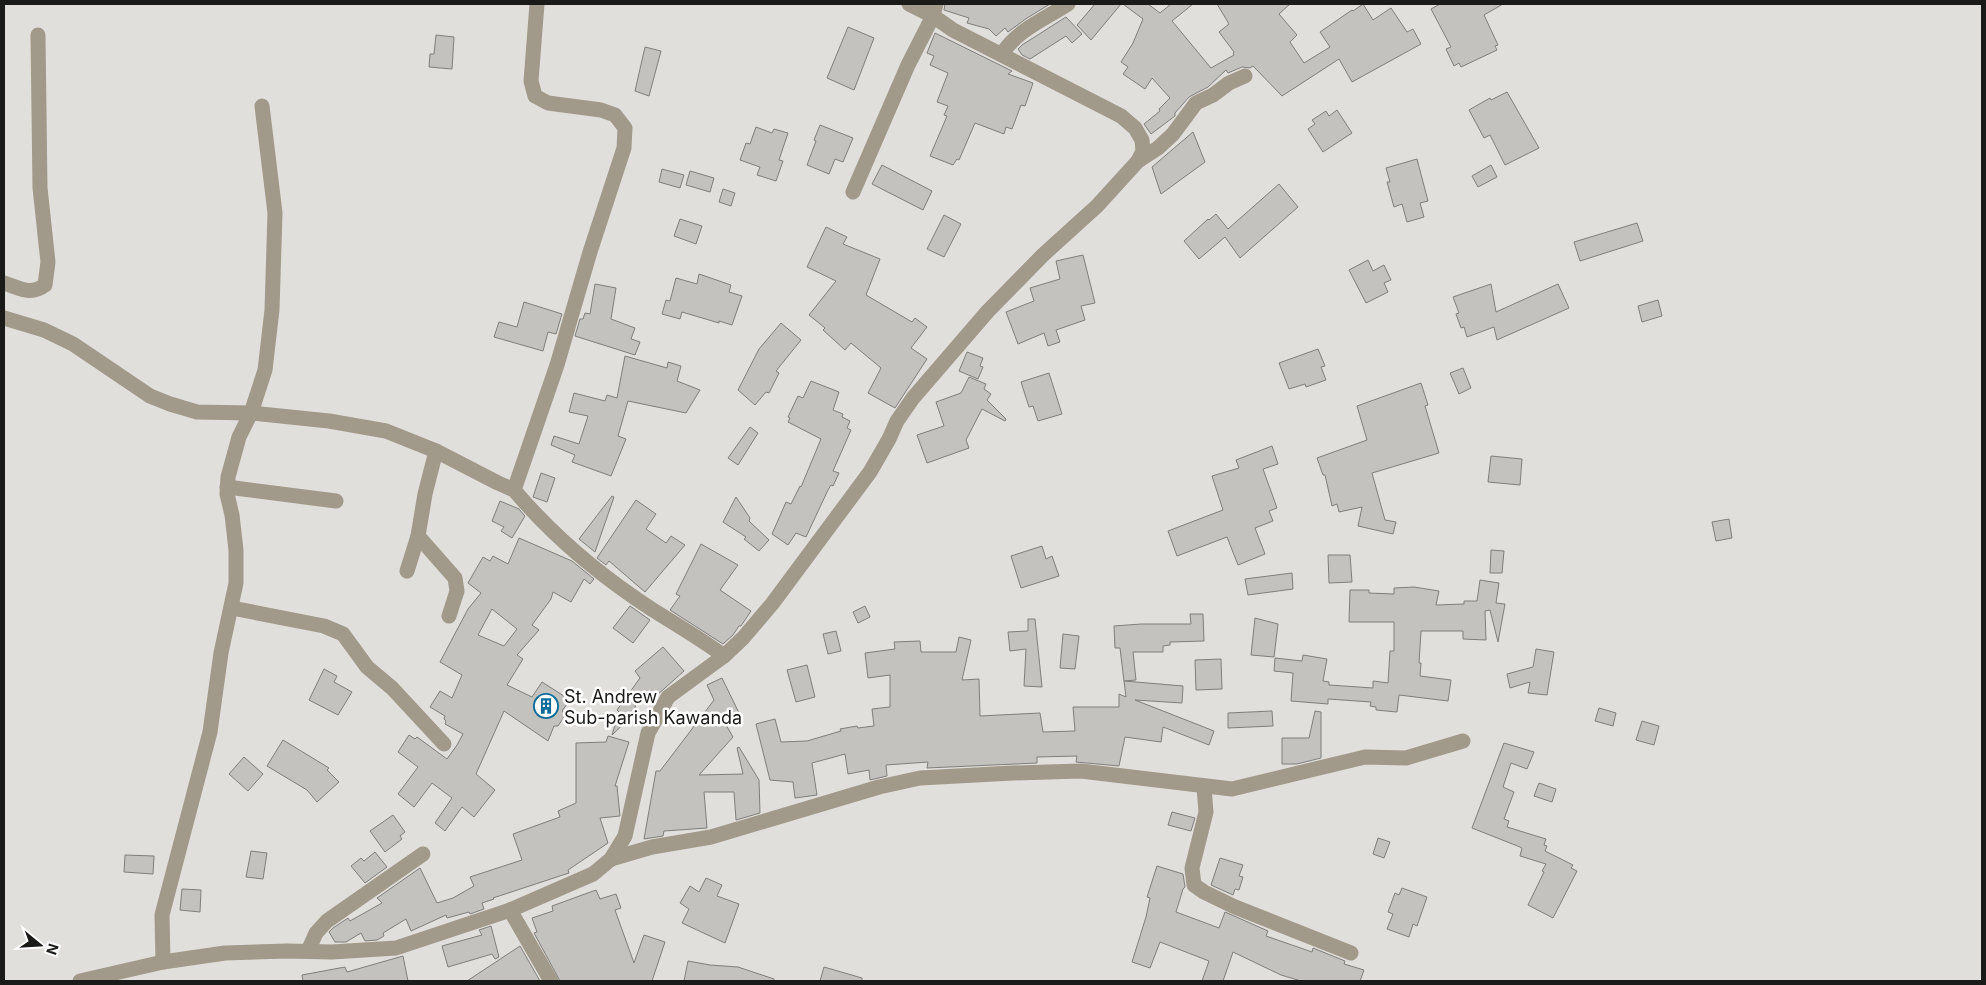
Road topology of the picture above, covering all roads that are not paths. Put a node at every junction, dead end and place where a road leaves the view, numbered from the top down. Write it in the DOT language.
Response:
graph roads {
  1 [pos="537,4"];
  2 [pos="909,4"];
  3 [pos="1068,4"];
  4 [pos="935,10"];
  5 [pos="38,35"];
  6 [pos="1002,54"];
  7 [pos="1245,76"];
  8 [pos="262,106"];
  9 [pos="1138,161"];
  10 [pos="853,192"];
  11 [pos="4,283"];
  12 [pos="4,318"];
  13 [pos="251,413"];
  14 [pos="436,451"];
  15 [pos="227,487"];
  16 [pos="514,490"];
  17 [pos="336,501"];
  18 [pos="418,536"];
  19 [pos="407,570"];
  20 [pos="232,608"];
  21 [pos="449,616"];
  22 [pos="724,656"];
  23 [pos="1463,741"];
  24 [pos="444,744"];
  25 [pos="1204,787"];
  26 [pos="423,854"];
  27 [pos="611,859"];
  28 [pos="510,910"];
  29 [pos="308,951"];
  30 [pos="1351,952"];
  31 [pos="163,962"];
  32 [pos="80,981"];
  33 [pos="551,981"];
  1 -- 16 [label="street"];
  2 -- 4 [label="street"];
  3 -- 6 [label="street"];
  4 -- 6 [label="street"];
  4 -- 10 [label="street"];
  5 -- 11 [label="street"];
  6 -- 9 [label="street"];
  7 -- 9 [label="street"];
  8 -- 13 [label="street"];
  9 -- 22 [label="street"];
  12 -- 13 [label="street"];
  13 -- 14 [label="street"];
  13 -- 15 [label="street"];
  14 -- 16 [label="street"];
  14 -- 18 [label="street"];
  15 -- 17 [label="street"];
  15 -- 20 [label="street"];
  16 -- 22 [label="street"];
  18 -- 19 [label="street"];
  18 -- 21 [label="street"];
  20 -- 24 [label="street"];
  20 -- 31 [label="street"];
  22 -- 27 [label="street"];
  23 -- 25 [label="street"];
  25 -- 27 [label="street"];
  25 -- 30 [label="street"];
  26 -- 29 [label="street"];
  27 -- 28 [label="street"];
  28 -- 29 [label="street"];
  28 -- 33 [label="street"];
  29 -- 31 [label="street"];
  31 -- 32 [label="street"];
}
